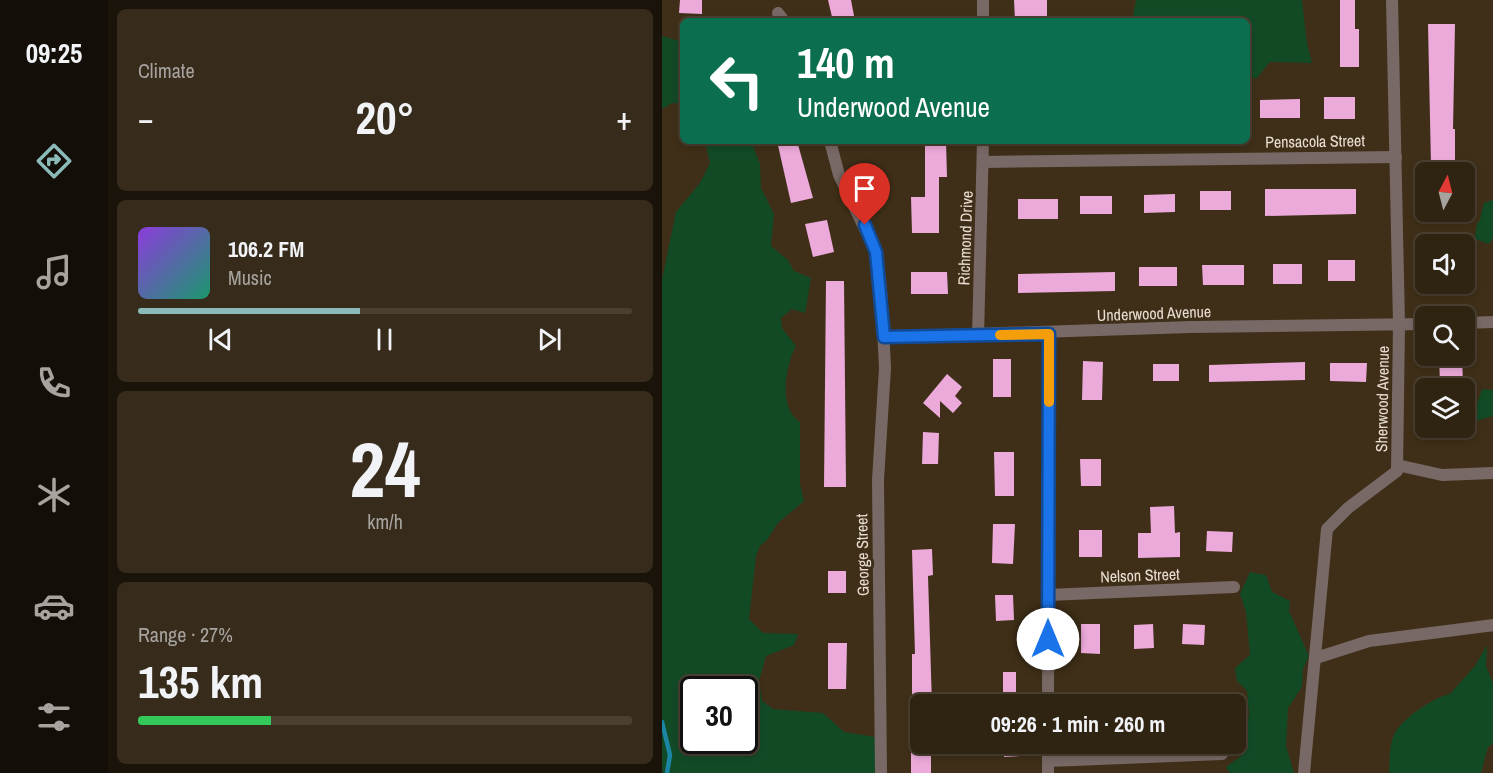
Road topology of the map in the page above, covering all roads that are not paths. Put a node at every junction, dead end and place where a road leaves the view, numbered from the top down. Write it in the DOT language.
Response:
graph roads {
  1 [pos="983,0"];
  2 [pos="1392,0"];
  3 [pos="983,18"];
  4 [pos="831,144"];
  5 [pos="983,144"];
  6 [pos="1396,157"];
  7 [pos="983,162"];
  8 [pos="1493,322"];
  9 [pos="1475,323"];
  10 [pos="1399,324"];
  11 [pos="1415,324"];
  12 [pos="1049,334"];
  13 [pos="978,336"];
  14 [pos="884,337"];
  15 [pos="1397,465"];
  16 [pos="1493,473"];
  17 [pos="1234,587"];
  18 [pos="1048,595"];
  19 [pos="1493,625"];
  20 [pos="1316,658"];
  21 [pos="1048,694"];
  22 [pos="1222,754"];
  23 [pos="1048,767"];
  24 [pos="1304,769"];
  25 [pos="881,773"];
  26 [pos="1316,773"];
  1 -- 3 [label="street"];
  2 -- 6 [label="street, Sherwood Avenue"];
  4 -- 14 [label="street, George Street"];
  5 -- 7 [label="street, Richmond Drive"];
  6 -- 7 [label="street, Pensacola Street"];
  6 -- 10 [label="street, Sherwood Avenue"];
  7 -- 13 [label="street, Richmond Drive"];
  8 -- 9 [label="street"];
  10 -- 11 [label="street, Underwood Avenue"];
  10 -- 12 [label="street, Underwood Avenue"];
  10 -- 15 [label="street, Sherwood Avenue"];
  12 -- 13 [label="street, Underwood Avenue"];
  12 -- 18 [label="street"];
  13 -- 14 [label="street, Underwood Avenue"];
  14 -- 25 [label="street, George Street"];
  15 -- 16 [label="street"];
  15 -- 20 [label="street, Sherwood Avenue"];
  17 -- 18 [label="street, Nelson Street"];
  18 -- 21 [label="street"];
  19 -- 20 [label="street"];
  20 -- 24 [label="street, Sherwood Avenue"];
  22 -- 23 [label="street"];
  24 -- 26 [label="street, Sherwood Avenue"];
}
